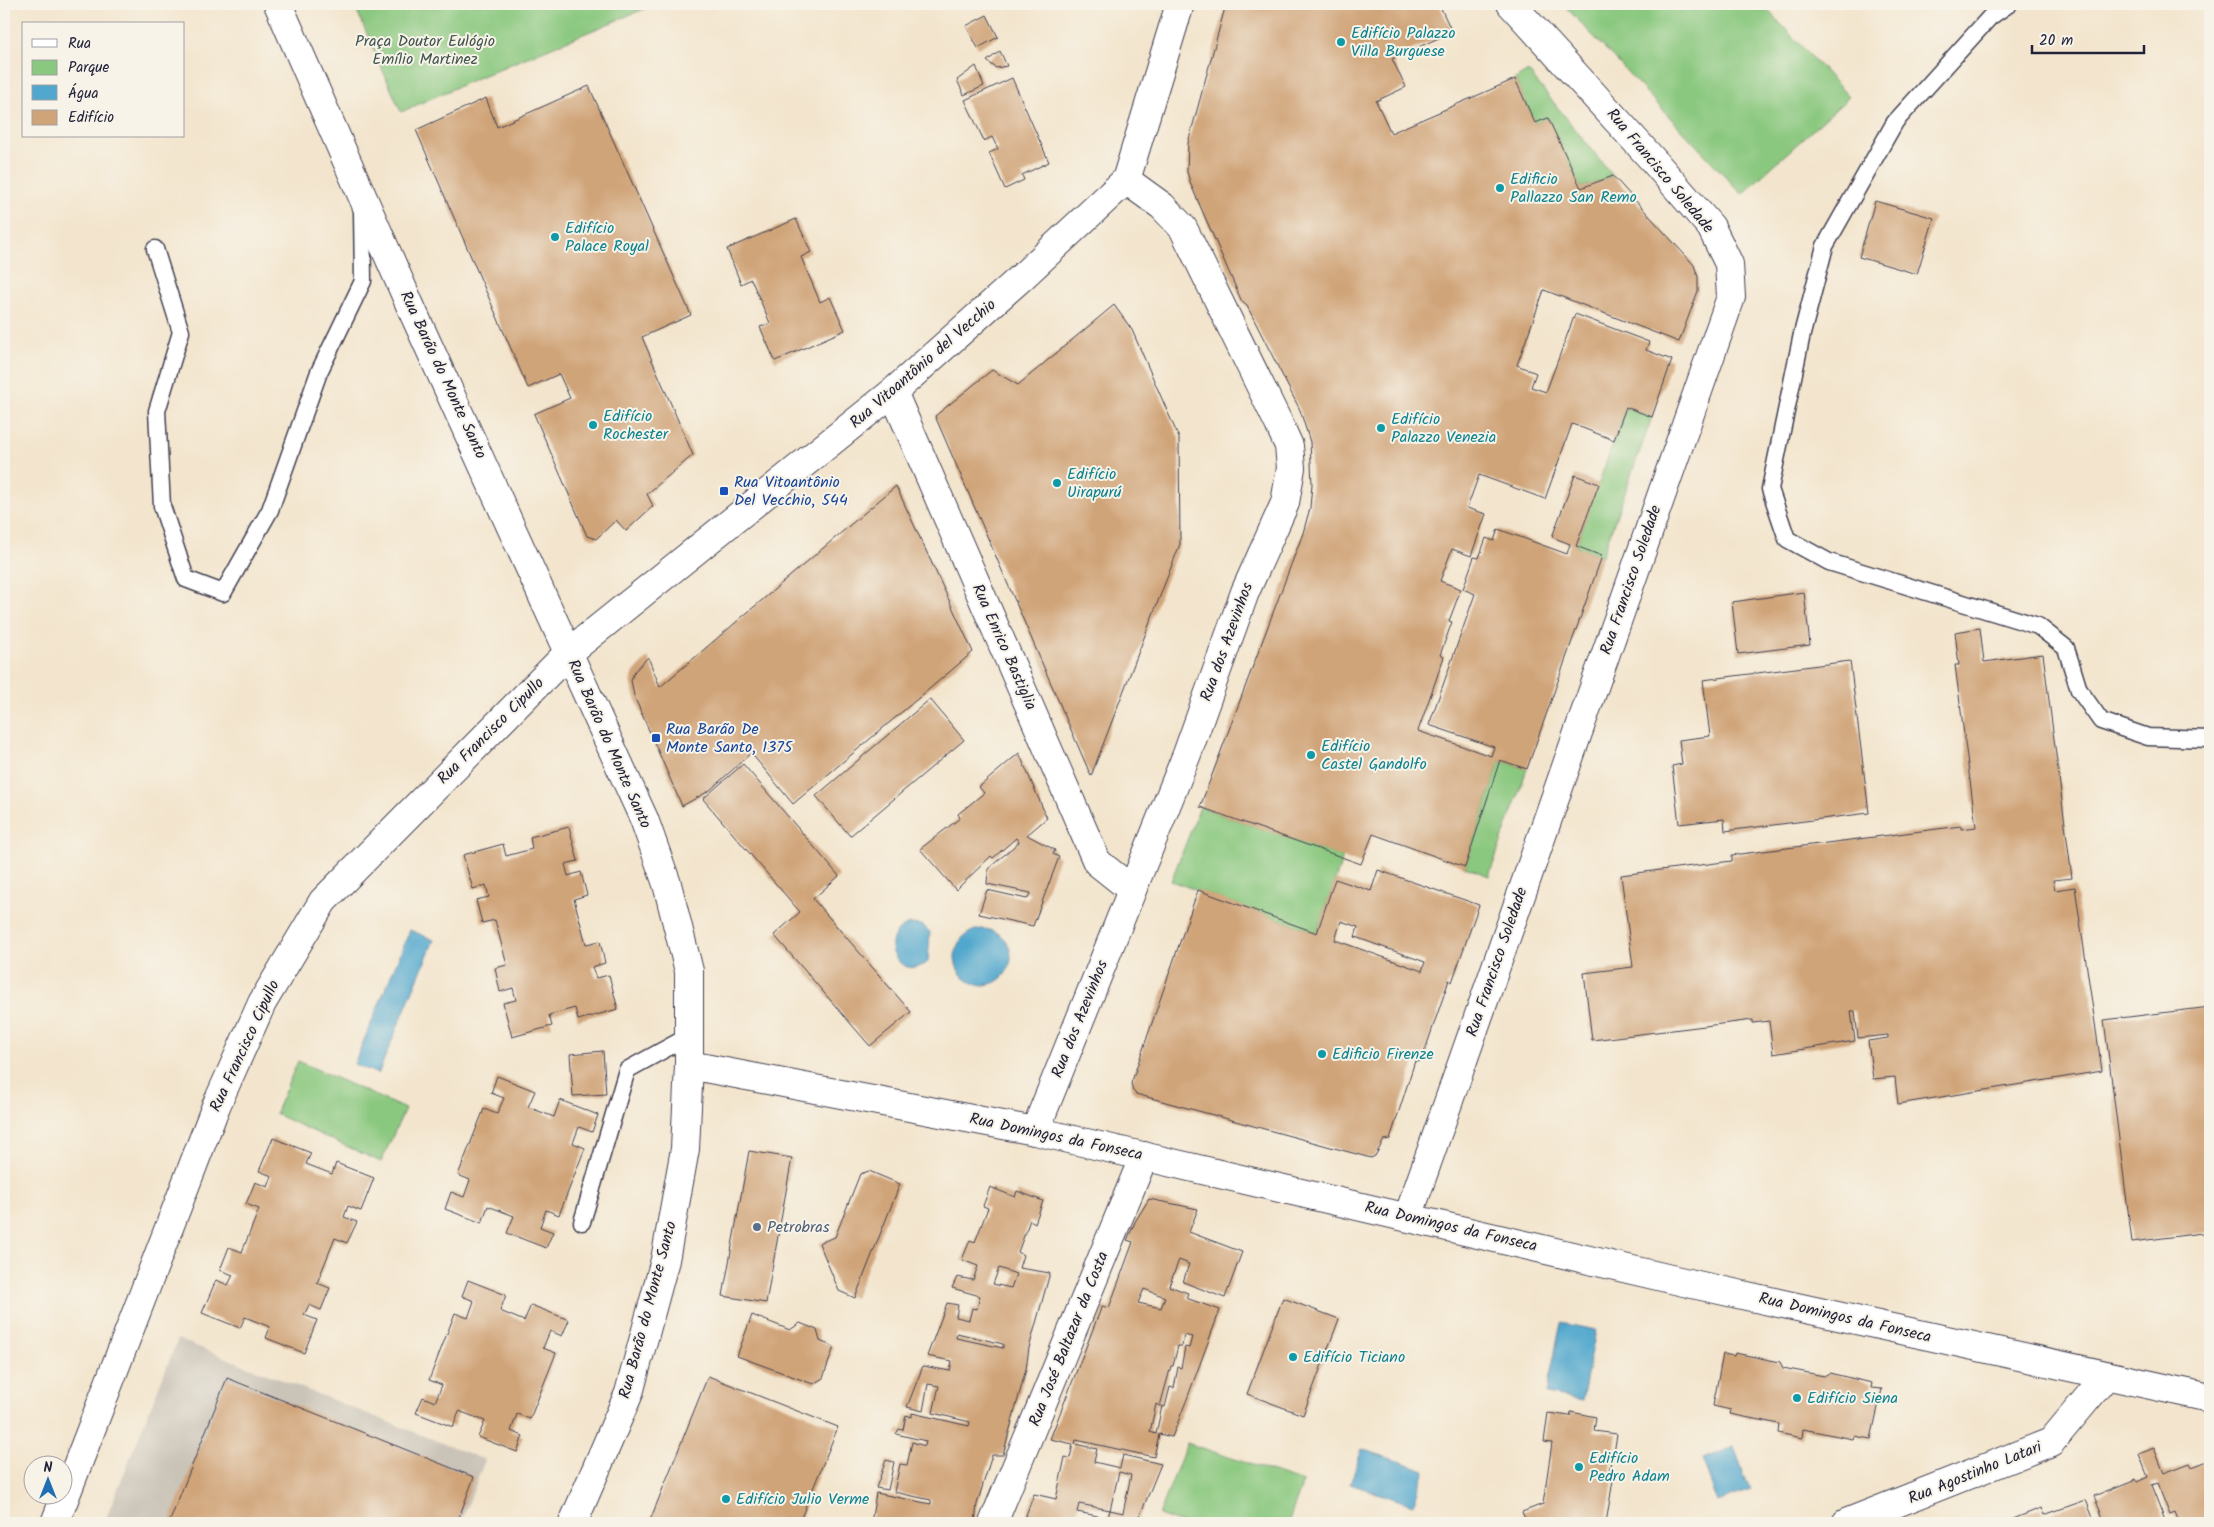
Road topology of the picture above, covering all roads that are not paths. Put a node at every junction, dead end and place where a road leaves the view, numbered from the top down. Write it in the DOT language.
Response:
graph roads {
  1 [pos="278,4"];
  2 [pos="1180,4"];
  3 [pos="1511,4"];
  4 [pos="2009,4"];
  5 [pos="1126,180"];
  6 [pos="362,195"];
  7 [pos="155,249"];
  8 [pos="893,392"];
  9 [pos="568,654"];
  10 [pos="2210,739"];
  11 [pos="1131,889"];
  12 [pos="689,1036"];
  13 [pos="689,1065"];
  14 [pos="1035,1131"];
  15 [pos="1144,1156"];
  16 [pos="1408,1217"];
  17 [pos="582,1222"];
  18 [pos="2106,1376"];
  19 [pos="2210,1398"];
  20 [pos="55,1523"];
  21 [pos="574,1523"];
  22 [pos="993,1523"];
  23 [pos="1846,1523"];
  1 -- 6 [label="street, Rua Barão do Monte Santo"];
  2 -- 5 [label="street, Rua Vitoantônio del Vecchio"];
  3 -- 16 [label="street, Rua Francisco Soledade"];
  4 -- 10 [label="lane"];
  5 -- 8 [label="street, Rua Vitoantônio del Vecchio"];
  5 -- 11 [label="street, Rua dos Azevinhos"];
  6 -- 7 [label="lane"];
  6 -- 9 [label="street, Rua Barão do Monte Santo"];
  8 -- 9 [label="street, Rua Vitoantônio del Vecchio"];
  8 -- 11 [label="street, Rua Enrico Bastiglia"];
  9 -- 12 [label="street, Rua Barão do Monte Santo"];
  9 -- 20 [label="street, Rua Francisco Cipullo"];
  11 -- 14 [label="street, Rua dos Azevinhos"];
  12 -- 13 [label="street, Rua Barão do Monte Santo"];
  12 -- 17 [label="lane"];
  13 -- 14 [label="street, Rua Domingos da Fonseca"];
  13 -- 21 [label="street, Rua Barão do Monte Santo"];
  14 -- 15 [label="street, Rua Domingos da Fonseca"];
  15 -- 16 [label="street, Rua Domingos da Fonseca"];
  15 -- 22 [label="street, Rua José Baltazar da Costa"];
  16 -- 18 [label="street, Rua Domingos da Fonseca"];
  18 -- 19 [label="street, Rua Domingos da Fonseca"];
  18 -- 23 [label="street, Rua Agostinho Latari"];
}
